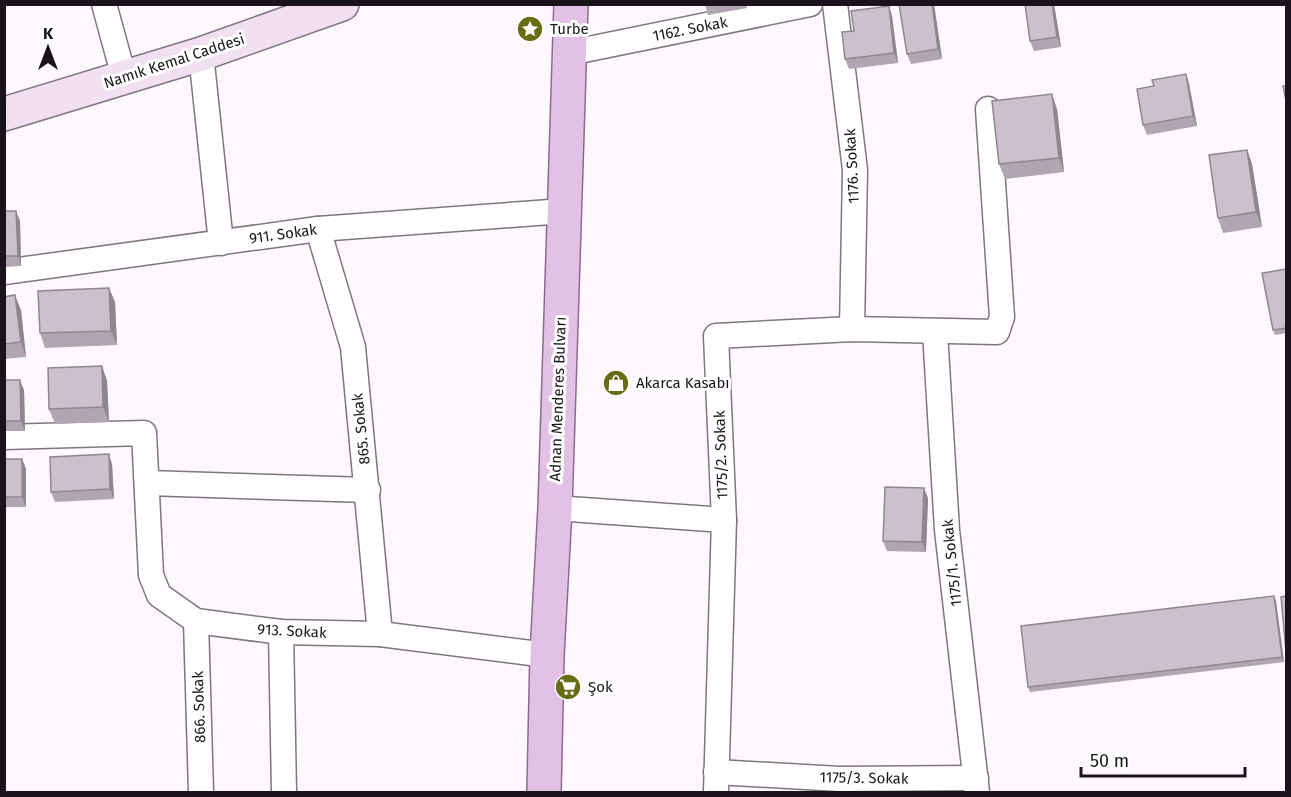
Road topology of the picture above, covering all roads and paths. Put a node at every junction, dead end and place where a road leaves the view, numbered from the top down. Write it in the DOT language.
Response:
graph roads {
  1 [pos="104,4"];
  2 [pos="342,4"];
  3 [pos="571,4"];
  4 [pos="810,4"];
  5 [pos="835,4"];
  6 [pos="569,53"];
  7 [pos="201,54"];
  8 [pos="124,77"];
  9 [pos="988,109"];
  10 [pos="4,114"];
  11 [pos="564,211"];
  12 [pos="318,229"];
  13 [pos="221,243"];
  14 [pos="4,272"];
  15 [pos="852,329"];
  16 [pos="935,332"];
  17 [pos="4,437"];
  18 [pos="147,483"];
  19 [pos="368,490"];
  20 [pos="555,508"];
  21 [pos="724,520"];
  22 [pos="196,621"];
  23 [pos="281,632"];
  24 [pos="380,634"];
  25 [pos="547,655"];
  26 [pos="716,782"];
  27 [pos="976,785"];
  28 [pos="201,792"];
  29 [pos="284,792"];
  30 [pos="544,792"];
  1 -- 8 [label="street"];
  2 -- 7 [label="street, Namık Kemal Caddesi"];
  3 -- 6 [label="main road, Adnan Menderes Bulvarı"];
  4 -- 6 [label="street, 1162. Sokak"];
  5 -- 15 [label="street, 1176. Sokak"];
  6 -- 11 [label="main road, Adnan Menderes Bulvarı"];
  7 -- 8 [label="street, Namık Kemal Caddesi"];
  7 -- 13 [label="street"];
  8 -- 10 [label="street, Namık Kemal Caddesi"];
  9 -- 16 [label="street, 1175/2. Sokak"];
  11 -- 12 [label="street, 911. Sokak"];
  11 -- 20 [label="main road, Adnan Menderes Bulvarı"];
  12 -- 13 [label="street, 911. Sokak"];
  12 -- 19 [label="street, 865. Sokak"];
  13 -- 14 [label="street, 911. Sokak"];
  15 -- 16 [label="street, 1175/2. Sokak"];
  15 -- 21 [label="street, 1175/2. Sokak"];
  16 -- 27 [label="street, 1175/1. Sokak"];
  17 -- 18 [label="street, 913. Sokak"];
  18 -- 19 [label="street"];
  18 -- 22 [label="street, 913. Sokak"];
  19 -- 24 [label="street, 865. Sokak"];
  20 -- 21 [label="street"];
  20 -- 25 [label="main road, Adnan Menderes Bulvarı"];
  21 -- 26 [label="street, 1175/2. Sokak"];
  22 -- 23 [label="street, 913. Sokak"];
  22 -- 28 [label="street, 866. Sokak"];
  23 -- 24 [label="street, 913. Sokak"];
  23 -- 29 [label="street"];
  24 -- 25 [label="street, 913. Sokak"];
  25 -- 30 [label="main road, Adnan Menderes Bulvarı"];
  26 -- 27 [label="street, 1175/3. Sokak"];
}
